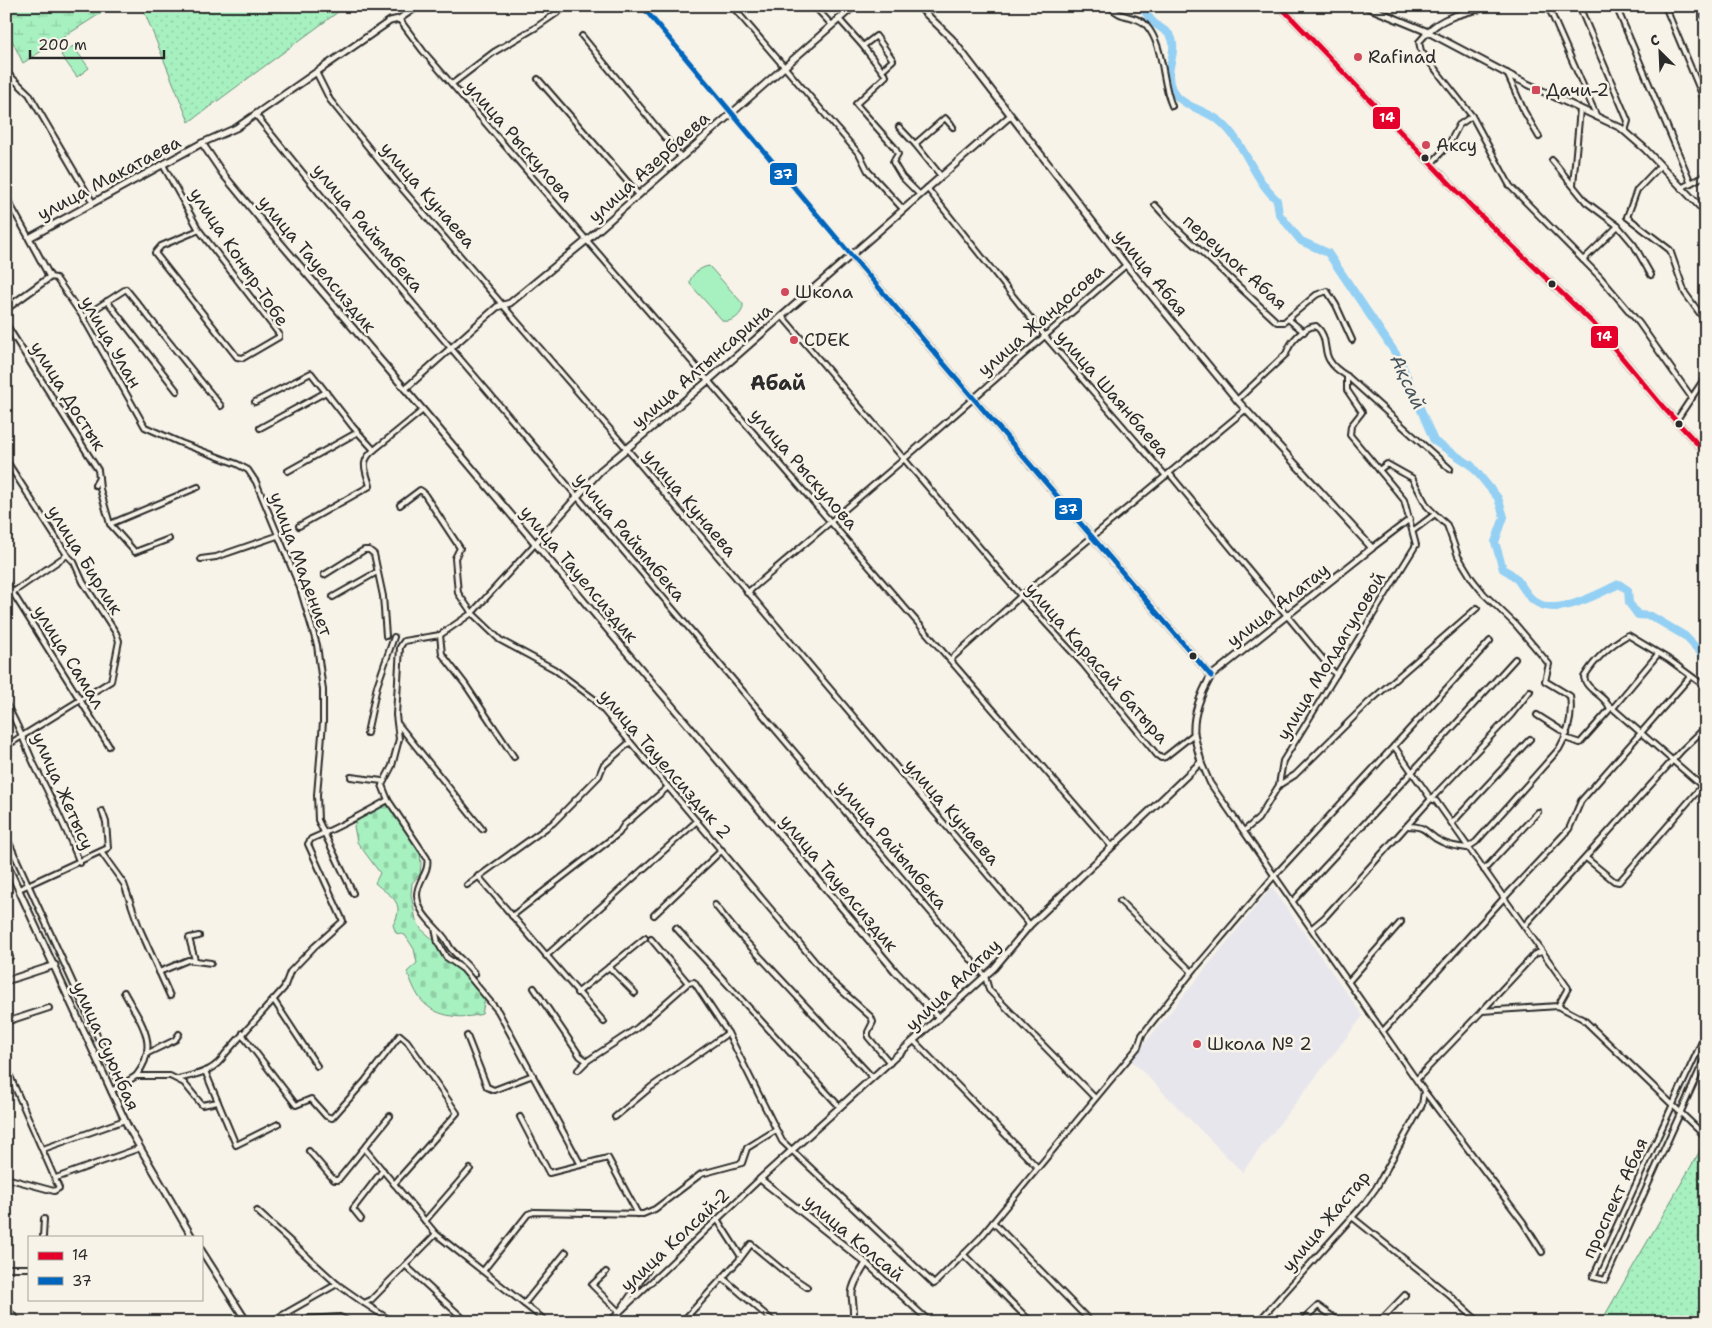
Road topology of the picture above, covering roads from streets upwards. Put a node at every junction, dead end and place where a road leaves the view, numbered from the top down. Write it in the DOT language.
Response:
graph roads {
  1 [pos="418,6"];
  2 [pos="566,6"];
  3 [pos="642,6"];
  4 [pos="732,6"];
  5 [pos="814,6"];
  6 [pos="854,6"];
  7 [pos="918,6"];
  8 [pos="1110,6"];
  9 [pos="1280,6"];
  10 [pos="1365,6"];
  11 [pos="1491,6"];
  12 [pos="1548,6"];
  13 [pos="1579,6"];
  14 [pos="1616,6"];
  15 [pos="1664,6"];
  16 [pos="838,18"];
  17 [pos="399,19"];
  18 [pos="831,24"];
  19 [pos="1428,32"];
  20 [pos="582,36"];
  21 [pos="863,46"];
  22 [pos="782,67"];
  23 [pos="882,70"];
  24 [pos="6,72"];
  25 [pos="316,72"];
  26 [pos="1507,74"];
  27 [pos="538,79"];
  28 [pos="452,84"];
  29 [pos="1706,104"];
  30 [pos="1172,106"];
  31 [pos="1580,109"];
  32 [pos="731,112"];
  33 [pos="255,114"];
  34 [pos="1010,116"];
  35 [pos="1472,116"];
  36 [pos="1597,117"];
  37 [pos="899,127"];
  38 [pos="953,127"];
  39 [pos="1625,131"];
  40 [pos="1539,137"];
  41 [pos="202,143"];
  42 [pos="915,144"];
  43 [pos="681,157"];
  44 [pos="1552,160"];
  45 [pos="1431,164"];
  46 [pos="163,165"];
  47 [pos="1660,166"];
  48 [pos="1706,175"];
  49 [pos="941,176"];
  50 [pos="1691,183"];
  51 [pos="1573,185"];
  52 [pos="927,188"];
  53 [pos="1681,188"];
  54 [pos="920,194"];
  55 [pos="639,195"];
  56 [pos="6,197"];
  57 [pos="93,203"];
  58 [pos="1155,205"];
  59 [pos="902,209"];
  60 [pos="1706,213"];
  61 [pos="1618,226"];
  62 [pos="199,230"];
  63 [pos="30,238"];
  64 [pos="587,240"];
  65 [pos="850,255"];
  66 [pos="1583,260"];
  67 [pos="1126,265"];
  68 [pos="1651,275"];
  69 [pos="50,276"];
  70 [pos="107,301"];
  71 [pos="504,305"];
  72 [pos="6,308"];
  73 [pos="782,316"];
  74 [pos="83,317"];
  75 [pos="1288,319"];
  76 [pos="1706,322"];
  77 [pos="6,324"];
  78 [pos="1304,332"];
  79 [pos="1044,335"];
  80 [pos="1352,340"];
  81 [pos="452,348"];
  82 [pos="1347,376"];
  83 [pos="709,380"];
  84 [pos="1704,380"];
  85 [pos="406,389"];
  86 [pos="177,391"];
  87 [pos="326,392"];
  88 [pos="972,397"];
  89 [pos="1692,398"];
  90 [pos="1237,400"];
  91 [pos="255,402"];
  92 [pos="221,406"];
  93 [pos="423,410"];
  94 [pos="1245,410"];
  95 [pos="1676,421"];
  96 [pos="145,427"];
  97 [pos="260,428"];
  98 [pos="358,432"];
  99 [pos="627,449"];
  100 [pos="374,450"];
  101 [pos="1706,452"];
  102 [pos="6,460"];
  103 [pos="903,460"];
  104 [pos="1450,469"];
  105 [pos="1379,470"];
  106 [pos="288,471"];
  107 [pos="1167,475"];
  108 [pos="100,478"];
  109 [pos="95,485"];
  110 [pos="198,488"];
  111 [pos="577,496"];
  112 [pos="400,505"];
  113 [pos="1435,514"];
  114 [pos="1410,518"];
  115 [pos="830,521"];
  116 [pos="110,524"];
  117 [pos="299,526"];
  118 [pos="1414,530"];
  119 [pos="277,536"];
  120 [pos="1092,538"];
  121 [pos="169,539"];
  122 [pos="536,544"];
  123 [pos="1372,548"];
  124 [pos="67,555"];
  125 [pos="201,559"];
  126 [pos="377,572"];
  127 [pos="324,575"];
  128 [pos="6,582"];
  129 [pos="747,592"];
  130 [pos="13,593"];
  131 [pos="1021,596"];
  132 [pos="6,597"];
  133 [pos="333,597"];
  134 [pos="1477,608"];
  135 [pos="472,613"];
  136 [pos="1285,615"];
  137 [pos="440,635"];
  138 [pos="386,636"];
  139 [pos="394,638"];
  140 [pos="1490,641"];
  141 [pos="1658,654"];
  142 [pos="1515,659"];
  143 [pos="950,660"];
  144 [pos="1336,675"];
  145 [pos="1211,676"];
  146 [pos="1690,677"];
  147 [pos="1706,688"];
  148 [pos="1530,691"];
  149 [pos="80,701"];
  150 [pos="6,704"];
  151 [pos="1611,707"];
  152 [pos="1537,715"];
  153 [pos="398,724"];
  154 [pos="1706,727"];
  155 [pos="367,733"];
  156 [pos="1194,734"];
  157 [pos="1641,734"];
  158 [pos="23,736"];
  159 [pos="1566,736"];
  160 [pos="1530,739"];
  161 [pos="630,742"];
  162 [pos="6,746"];
  163 [pos="109,746"];
  164 [pos="1394,746"];
  165 [pos="514,757"];
  166 [pos="1673,761"];
  167 [pos="1201,762"];
  168 [pos="1412,772"];
  169 [pos="351,777"];
  170 [pos="382,781"];
  171 [pos="1706,782"];
  172 [pos="1279,785"];
  173 [pos="1702,786"];
  174 [pos="668,787"];
  175 [pos="1431,799"];
  176 [pos="388,800"];
  177 [pos="102,811"];
  178 [pos="1538,812"];
  179 [pos="697,821"];
  180 [pos="1452,823"];
  181 [pos="1407,826"];
  182 [pos="482,830"];
  183 [pos="1244,831"];
  184 [pos="324,834"];
  185 [pos="6,836"];
  186 [pos="1111,846"];
  187 [pos="1467,848"];
  188 [pos="722,850"];
  189 [pos="100,852"];
  190 [pos="1586,858"];
  191 [pos="6,862"];
  192 [pos="80,862"];
  193 [pos="1484,870"];
  194 [pos="1275,875"];
  195 [pos="478,876"];
  196 [pos="28,885"];
  197 [pos="467,885"];
  198 [pos="19,889"];
  199 [pos="353,893"];
  200 [pos="1504,898"];
  201 [pos="1293,900"];
  202 [pos="1120,901"];
  203 [pos="714,905"];
  204 [pos="654,915"];
  205 [pos="512,916"];
  206 [pos="1400,922"];
  207 [pos="1030,925"];
  208 [pos="1524,926"];
  209 [pos="435,928"];
  210 [pos="676,928"];
  211 [pos="1312,928"];
  212 [pos="199,936"];
  213 [pos="645,938"];
  214 [pos="651,939"];
  215 [pos="6,949"];
  216 [pos="1542,952"];
  217 [pos="10,956"];
  218 [pos="546,956"];
  219 [pos="195,960"];
  220 [pos="211,963"];
  221 [pos="55,965"];
  222 [pos="609,967"];
  223 [pos="159,972"];
  224 [pos="1192,972"];
  225 [pos="475,974"];
  226 [pos="985,976"];
  227 [pos="6,981"];
  228 [pos="1349,981"];
  229 [pos="688,983"];
  230 [pos="534,988"];
  231 [pos="124,992"];
  232 [pos="578,992"];
  233 [pos="635,993"];
  234 [pos="170,996"];
  235 [pos="273,999"];
  236 [pos="1558,1006"];
  237 [pos="49,1008"];
  238 [pos="1482,1011"];
  239 [pos="939,1018"];
  240 [pos="6,1022"];
  241 [pos="604,1022"];
  242 [pos="1384,1031"];
  243 [pos="728,1032"];
  244 [pos="243,1033"];
  245 [pos="1706,1033"];
  246 [pos="178,1034"];
  247 [pos="467,1036"];
  248 [pos="914,1041"];
  249 [pos="148,1053"];
  250 [pos="1706,1056"];
  251 [pos="587,1061"];
  252 [pos="890,1063"];
  253 [pos="317,1066"];
  254 [pos="6,1067"];
  255 [pos="578,1070"];
  256 [pos="205,1071"];
  257 [pos="533,1075"];
  258 [pos="136,1076"];
  259 [pos="872,1076"];
  260 [pos="178,1079"];
  261 [pos="1417,1079"];
  262 [pos="120,1086"];
  263 [pos="111,1091"];
  264 [pos="1424,1091"];
  265 [pos="1095,1098"];
  266 [pos="218,1102"];
  267 [pos="1674,1104"];
  268 [pos="839,1106"];
  269 [pos="1681,1112"];
  270 [pos="390,1116"];
  271 [pos="520,1117"];
  272 [pos="615,1117"];
  273 [pos="124,1120"];
  274 [pos="278,1124"];
  275 [pos="776,1130"];
  276 [pos="1706,1137"];
  277 [pos="140,1148"];
  278 [pos="365,1149"];
  279 [pos="43,1150"];
  280 [pos="309,1151"];
  281 [pos="793,1151"];
  282 [pos="581,1165"];
  283 [pos="1038,1168"];
  284 [pos="470,1169"];
  285 [pos="383,1170"];
  286 [pos="6,1178"];
  287 [pos="56,1178"];
  288 [pos="760,1179"];
  289 [pos="394,1184"];
  290 [pos="256,1210"];
  291 [pos="638,1214"];
  292 [pos="1352,1217"];
  293 [pos="44,1219"];
  294 [pos="361,1219"];
  295 [pos="717,1219"];
  296 [pos="425,1221"];
  297 [pos="993,1222"];
  298 [pos="436,1234"];
  299 [pos="43,1236"];
  300 [pos="191,1236"];
  301 [pos="202,1252"];
  302 [pos="566,1252"];
  303 [pos="1542,1252"];
  304 [pos="963,1254"];
  305 [pos="740,1255"];
  306 [pos="866,1263"];
  307 [pos="406,1266"];
  308 [pos="6,1268"];
  309 [pos="28,1268"];
  310 [pos="648,1270"];
  311 [pos="483,1271"];
  312 [pos="606,1272"];
  313 [pos="723,1278"];
  314 [pos="337,1284"];
  315 [pos="807,1287"];
  316 [pos="1405,1295"];
  317 [pos="364,1303"];
  318 [pos="524,1304"];
  319 [pos="6,1308"];
  320 [pos="618,1312"];
  321 [pos="271,1321"];
  322 [pos="929,1321"];
  323 [pos="20,1322"];
  324 [pos="247,1322"];
  325 [pos="350,1322"];
  326 [pos="393,1322"];
  327 [pos="468,1322"];
  328 [pos="547,1322"];
  329 [pos="609,1322"];
  330 [pos="682,1322"];
  331 [pos="774,1322"];
  332 [pos="853,1322"];
  333 [pos="1031,1322"];
  334 [pos="1091,1322"];
  335 [pos="1258,1322"];
  336 [pos="1301,1322"];
  337 [pos="1340,1322"];
  338 [pos="1379,1322"];
  339 [pos="1479,1322"];
  1 -- 17 [label="street, улица Макатаева"];
  2 -- 28 [label="street"];
  3 -- 32 [label="street"];
  4 -- 22 [label="street"];
  5 -- 18 [label="street"];
  6 -- 16 [label="street, улица Азербаева"];
  7 -- 34 [label="street, улица Абая"];
  8 -- 30 [label="street"];
  9 -- 45 [label="street"];
  10 -- 19 [label="street"];
  11 -- 19 [label="street"];
  12 -- 36 [label="street"];
  13 -- 39 [label="street"];
  14 -- 50 [label="street"];
  15 -- 29 [label="street"];
  16 -- 18 [label="street, улица Азербаева"];
  16 -- 21 [label="street"];
  17 -- 25 [label="street, улица Макатаева"];
  17 -- 28 [label="street, улица Рыскулова"];
  18 -- 22 [label="street, улица Азербаева"];
  19 -- 26 [label="street"];
  19 -- 35 [label="street"];
  20 -- 43 [label="street"];
  21 -- 23 [label="street"];
  21 -- 23 [label="street"];
  22 -- 32 [label="street, улица Азербаева"];
  22 -- 59 [label="street"];
  23 -- 54 [label="street"];
  24 -- 57 [label="street"];
  25 -- 33 [label="street, улица Макатаева"];
  25 -- 71 [label="street, улица Кунаева"];
  26 -- 31 [label="street"];
  26 -- 40 [label="street"];
  27 -- 55 [label="street"];
  28 -- 64 [label="street, улица Рыскулова"];
  31 -- 36 [label="street"];
  31 -- 51 [label="street"];
  32 -- 43 [label="street, улица Азербаева"];
  32 -- 65 [label="street"];
  33 -- 41 [label="street, улица Макатаева"];
  33 -- 81 [label="street, улица Райымбека"];
  34 -- 49 [label="street, улица Алтынсарина"];
  34 -- 67 [label="street, улица Абая"];
  35 -- 45 [label="street"];
  35 -- 66 [label="street"];
  36 -- 39 [label="street"];
  37 -- 42 [label="street"];
  38 -- 42 [label="street"];
  39 -- 47 [label="street"];
  41 -- 46 [label="street, улица Макатаева"];
  41 -- 85 [label="street, улица Тауелсиздик"];
  42 -- 49 [label="street"];
  43 -- 55 [label="street, улица Азербаева"];
  44 -- 51 [label="street"];
  45 -- 95 [label="street"];
  46 -- 57 [label="street, улица Макатаева"];
  46 -- 62 [label="street, улица Коныр-Тобе"];
  47 -- 53 [label="street"];
  47 -- 76 [label="street"];
  48 -- 50 [label="street"];
  49 -- 52 [label="street, улица Алтынсарина"];
  50 -- 53 [label="street"];
  51 -- 61 [label="street"];
  52 -- 54 [label="street, улица Алтынсарина"];
  52 -- 79 [label="street, улица Шаянбаева"];
  53 -- 60 [label="street"];
  54 -- 59 [label="street, улица Алтынсарина"];
  55 -- 64 [label="street, улица Азербаева"];
  56 -- 63 [label="street"];
  57 -- 63 [label="street, улица Макатаева"];
  58 -- 75 [label="street, переулок Абая"];
  59 -- 65 [label="street, улица Алтынсарина"];
  61 -- 66 [label="street"];
  61 -- 68 [label="street"];
  62 -- 62 [label="street, улица Коныр-Тобе"];
  63 -- 69 [label="street"];
  64 -- 71 [label="street, улица Азербаева"];
  64 -- 83 [label="street, улица Рыскулова"];
  65 -- 73 [label="street, улица Алтынсарина"];
  65 -- 88 [label="street"];
  66 -- 89 [label="street"];
  67 -- 79 [label="street, улица Жандосова"];
  67 -- 90 [label="street, улица Абая"];
  69 -- 72 [label="street"];
  69 -- 74 [label="street, улица Улан"];
  70 -- 74 [label="street"];
  70 -- 86 [label="street"];
  70 -- 92 [label="street"];
  71 -- 81 [label="street, улица Азербаева"];
  71 -- 99 [label="street, улица Кунаева"];
  73 -- 83 [label="street, улица Алтынсарина"];
  73 -- 103 [label="street, улица Карасай батыра"];
  74 -- 96 [label="street, улица Улан"];
  75 -- 78 [label="street"];
  75 -- 80 [label="street, переулок Абая"];
  77 -- 108 [label="street, улица Достык"];
  78 -- 82 [label="street"];
  78 -- 90 [label="street"];
  79 -- 88 [label="street, улица Жандосова"];
  79 -- 107 [label="street, улица Шаянбаева"];
  81 -- 85 [label="street, улица Азербаева"];
  81 -- 111 [label="street, улица Райымбека"];
  82 -- 104 [label="street"];
  82 -- 105 [label="street"];
  83 -- 99 [label="street, улица Алтынсарина"];
  83 -- 115 [label="street, улица Рыскулова"];
  84 -- 89 [label="street"];
  85 -- 93 [label="street, улица Тауелсиздик"];
  87 -- 91 [label="street"];
  87 -- 97 [label="street"];
  87 -- 98 [label="street"];
  88 -- 103 [label="street, улица Жандосова"];
  88 -- 120 [label="street"];
  89 -- 95 [label="street"];
  90 -- 94 [label="street, улица Абая"];
  93 -- 100 [label="street"];
  93 -- 122 [label="street, улица Тауелсиздик"];
  94 -- 107 [label="street"];
  94 -- 123 [label="street, улица Абая"];
  95 -- 101 [label="street"];
  96 -- 119 [label="street, улица Мадениет"];
  98 -- 100 [label="street"];
  98 -- 106 [label="street"];
  99 -- 111 [label="street, улица Алтынсарина"];
  99 -- 129 [label="street, улица Кунаева"];
  100 -- 117 [label="street"];
  102 -- 124 [label="street, улица Бирлик"];
  103 -- 115 [label="street, улица Жандосова"];
  103 -- 131 [label="street, улица Карасай батыра"];
  105 -- 113 [label="street"];
  105 -- 114 [label="street"];
  107 -- 120 [label="street"];
  107 -- 136 [label="street, улица Шаянбаева"];
  108 -- 109 [label="street, улица Достык"];
  108 -- 116 [label="street"];
  110 -- 116 [label="street"];
  111 -- 122 [label="street, улица Алтынсарина"];
  111 -- 226 [label="street, улица Райымбека"];
  112 -- 135 [label="street, улица Тауелсиздик 2"];
  113 -- 118 [label="street"];
  113 -- 159 [label="street"];
  114 -- 118 [label="street"];
  114 -- 123 [label="street, улица Алатау"];
  115 -- 129 [label="street, улица Жандосова"];
  115 -- 143 [label="street, улица Рыскулова"];
  116 -- 121 [label="street"];
  118 -- 144 [label="street, улица Молдагуловой"];
  119 -- 125 [label="street"];
  119 -- 184 [label="street, улица Мадениет"];
  120 -- 131 [label="street"];
  120 -- 145 [label="street"];
  122 -- 135 [label="street, улица Алтынсарина"];
  122 -- 239 [label="street, улица Тауелсиздик"];
  123 -- 136 [label="street, улица Алатау"];
  124 -- 130 [label="street"];
  124 -- 149 [label="street, улица Бирлик"];
  126 -- 127 [label="street"];
  126 -- 133 [label="street"];
  126 -- 138 [label="street"];
  128 -- 130 [label="street, улица Самал"];
  129 -- 207 [label="street, улица Кунаева"];
  130 -- 132 [label="street"];
  130 -- 149 [label="street, улица Самал"];
  131 -- 143 [label="street"];
  131 -- 156 [label="street, улица Карасай батыра"];
  134 -- 172 [label="street"];
  135 -- 137 [label="street, улица Алтынсарина"];
  135 -- 161 [label="street, улица Тауелсиздик 2"];
  136 -- 144 [label="street, улица Шаянбаева"];
  136 -- 145 [label="street, улица Алатау"];
  137 -- 153 [label="street"];
  137 -- 165 [label="street"];
  139 -- 155 [label="street"];
  140 -- 164 [label="street"];
  141 -- 146 [label="street"];
  141 -- 151 [label="street"];
  141 -- 151 [label="street"];
  142 -- 168 [label="street"];
  143 -- 186 [label="street, улица Рыскулова"];
  144 -- 172 [label="street, улица Молдагуловой"];
  145 -- 156 [label="street, улица Алатау"];
  146 -- 147 [label="street"];
  146 -- 157 [label="street"];
  148 -- 175 [label="street"];
  149 -- 158 [label="street"];
  149 -- 163 [label="street, улица Самал"];
  150 -- 158 [label="street, улица Жетысу"];
  151 -- 157 [label="street"];
  151 -- 159 [label="street"];
  152 -- 159 [label="street"];
  153 -- 170 [label="street"];
  153 -- 182 [label="street"];
  154 -- 166 [label="street"];
  156 -- 167 [label="street, улица Карасай батыра"];
  157 -- 166 [label="street"];
  157 -- 200 [label="street"];
  158 -- 162 [label="street"];
  158 -- 192 [label="street, улица Жетысу"];
  159 -- 187 [label="street"];
  160 -- 180 [label="street"];
  161 -- 174 [label="street, улица Тауелсиздик 2"];
  161 -- 195 [label="street"];
  164 -- 168 [label="street"];
  164 -- 194 [label="street"];
  166 -- 173 [label="street"];
  166 -- 190 [label="street"];
  167 -- 183 [label="street, улица Карасай батыра"];
  167 -- 186 [label="street, улица Алатау"];
  168 -- 175 [label="street"];
  168 -- 201 [label="street"];
  169 -- 170 [label="street"];
  170 -- 176 [label="street"];
  171 -- 173 [label="street"];
  172 -- 183 [label="street"];
  173 -- 190 [label="street"];
  174 -- 179 [label="street, улица Тауелсиздик 2"];
  174 -- 205 [label="street"];
  175 -- 180 [label="street"];
  175 -- 181 [label="street"];
  176 -- 184 [label="street"];
  176 -- 209 [label="street"];
  177 -- 189 [label="street"];
  178 -- 193 [label="street"];
  179 -- 188 [label="street, улица Тауелсиздик 2"];
  179 -- 218 [label="street"];
  180 -- 187 [label="street"];
  181 -- 187 [label="street"];
  181 -- 211 [label="street"];
  183 -- 194 [label="street, улица Карасай батыра"];
  184 -- 199 [label="street, улица Мадениет"];
  184 -- 235 [label="street"];
  185 -- 196 [label="street"];
  186 -- 207 [label="street, улица Алатау"];
  187 -- 193 [label="street"];
  188 -- 204 [label="street"];
  188 -- 252 [label="street, улица Тауелсиздик 2"];
  189 -- 192 [label="street"];
  189 -- 223 [label="street, улица Жетысу"];
  190 -- 208 [label="street"];
  191 -- 198 [label="street, улица Суюнбая"];
  192 -- 196 [label="street"];
  193 -- 200 [label="street"];
  194 -- 201 [label="street, улица Карасай батыра"];
  194 -- 224 [label="street"];
  195 -- 197 [label="street"];
  195 -- 205 [label="street"];
  196 -- 198 [label="street"];
  196 -- 262 [label="street"];
  198 -- 221 [label="street, улица Суюнбая"];
  200 -- 208 [label="street"];
  200 -- 242 [label="street"];
  201 -- 211 [label="street, улица Карасай батыра"];
  202 -- 224 [label="street"];
  203 -- 259 [label="street"];
  205 -- 218 [label="street"];
  206 -- 228 [label="street"];
  207 -- 226 [label="street, улица Алатау"];
  208 -- 216 [label="street"];
  209 -- 225 [label="street"];
  209 -- 257 [label="street"];
  210 -- 268 [label="street"];
  211 -- 228 [label="street, улица Карасай батыра"];
  212 -- 219 [label="street"];
  213 -- 222 [label="street"];
  214 -- 229 [label="street"];
  215 -- 217 [label="street"];
  216 -- 236 [label="street"];
  216 -- 238 [label="street"];
  218 -- 232 [label="street"];
  219 -- 220 [label="street"];
  219 -- 223 [label="street"];
  221 -- 227 [label="street"];
  221 -- 263 [label="street, улица Суюнбая"];
  222 -- 232 [label="street"];
  222 -- 233 [label="street"];
  223 -- 234 [label="street, улица Жетысу"];
  224 -- 265 [label="street"];
  226 -- 239 [label="street, улица Алатау"];
  226 -- 265 [label="street, улица Райымбека"];
  228 -- 242 [label="street, улица Карасай батыра"];
  229 -- 243 [label="street"];
  229 -- 251 [label="street"];
  230 -- 251 [label="street"];
  231 -- 249 [label="street"];
  232 -- 241 [label="street"];
  235 -- 244 [label="street"];
  235 -- 253 [label="street"];
  236 -- 238 [label="street"];
  236 -- 267 [label="street"];
  237 -- 240 [label="street"];
  238 -- 261 [label="street"];
  239 -- 248 [label="street, улица Алатау"];
  242 -- 261 [label="street, улица Карасай батыра"];
  243 -- 272 [label="street"];
  243 -- 275 [label="street"];
  244 -- 256 [label="street"];
  244 -- 289 [label="street"];
  245 -- 267 [label="street, проспект Абая"];
  246 -- 249 [label="street"];
  247 -- 257 [label="street"];
  248 -- 252 [label="street, улица Алатау"];
  248 -- 283 [label="street"];
  249 -- 258 [label="street"];
  250 -- 269 [label="street, проспект Абая"];
  251 -- 255 [label="street"];
  252 -- 259 [label="street, улица Алатау"];
  254 -- 279 [label="street"];
  256 -- 260 [label="street"];
  256 -- 266 [label="street"];
  257 -- 282 [label="street"];
  258 -- 260 [label="street"];
  258 -- 262 [label="street"];
  259 -- 268 [label="street, улица Алатау"];
  260 -- 266 [label="street"];
  261 -- 264 [label="street"];
  262 -- 263 [label="street"];
  263 -- 273 [label="street, улица Суюнбая"];
  264 -- 292 [label="street, улица Жастар"];
  264 -- 303 [label="street"];
  265 -- 283 [label="street"];
  266 -- 274 [label="street"];
  267 -- 269 [label="street"];
  267 -- 269 [label="street, проспект Абая"];
  268 -- 281 [label="street, улица Алатау"];
  269 -- 276 [label="street"];
  270 -- 278 [label="street"];
  271 -- 282 [label="street"];
  273 -- 277 [label="street, улица Суюнбая"];
  273 -- 279 [label="street"];
  275 -- 281 [label="street"];
  275 -- 291 [label="street"];
  277 -- 287 [label="street"];
  277 -- 300 [label="street, улица Суюнбая"];
  278 -- 280 [label="street"];
  278 -- 285 [label="street"];
  279 -- 287 [label="street"];
  281 -- 288 [label="street, улица Алатау"];
  281 -- 304 [label="street"];
  282 -- 291 [label="street"];
  283 -- 297 [label="street"];
  284 -- 296 [label="street"];
  285 -- 289 [label="street"];
  285 -- 294 [label="street"];
  286 -- 287 [label="street"];
  288 -- 295 [label="street, улица Колсай-2"];
  288 -- 306 [label="street, улица Колсай"];
  289 -- 296 [label="street"];
  290 -- 314 [label="street"];
  291 -- 311 [label="street"];
  292 -- 335 [label="street, улица Жастар"];
  292 -- 339 [label="street"];
  293 -- 299 [label="street"];
  295 -- 305 [label="street"];
  295 -- 320 [label="street, улица Колсай-2"];
  296 -- 298 [label="street"];
  297 -- 304 [label="street"];
  297 -- 334 [label="street"];
  298 -- 307 [label="street"];
  298 -- 311 [label="street"];
  301 -- 324 [label="street"];
  302 -- 318 [label="street"];
  304 -- 333 [label="street"];
  305 -- 313 [label="street"];
  305 -- 315 [label="street"];
  306 -- 322 [label="street, улица Колсай"];
  306 -- 332 [label="street"];
  307 -- 317 [label="street"];
  307 -- 327 [label="street"];
  308 -- 309 [label="street"];
  310 -- 320 [label="street"];
  311 -- 318 [label="street"];
  312 -- 320 [label="street"];
  313 -- 330 [label="street"];
  313 -- 331 [label="street"];
  314 -- 317 [label="street"];
  314 -- 321 [label="street"];
  316 -- 338 [label="street"];
  317 -- 326 [label="street"];
  318 -- 328 [label="street"];
  319 -- 323 [label="street"];
  320 -- 329 [label="street, улица Колсай-2"];
  321 -- 325 [label="street"];
  336 -- 337 [label="street"];
}
